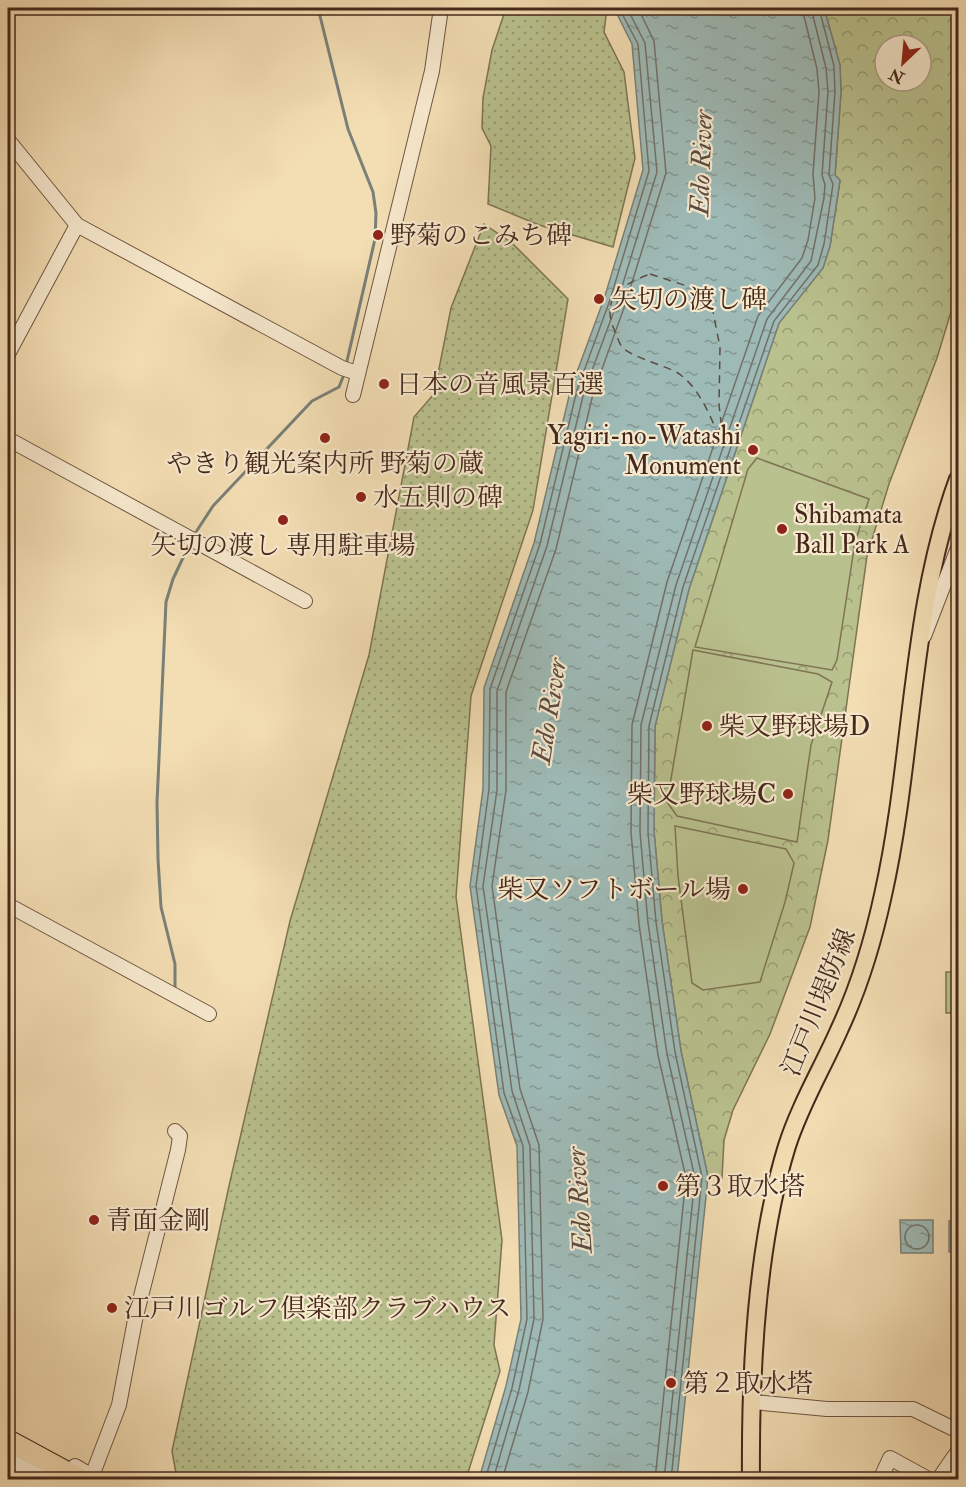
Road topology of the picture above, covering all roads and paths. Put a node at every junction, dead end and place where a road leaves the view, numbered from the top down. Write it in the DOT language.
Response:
graph roads {
  1 [pos="441,8"];
  2 [pos="8,140"];
  3 [pos="77,225"];
  4 [pos="8,354"];
  5 [pos="357,373"];
  6 [pos="353,395"];
  7 [pos="8,439"];
  8 [pos="958,478"];
  9 [pos="958,548"];
  10 [pos="305,601"];
  11 [pos="920,643"];
  12 [pos="8,905"];
  13 [pos="209,1014"];
  14 [pos="175,1131"];
  15 [pos="753,1402"];
  16 [pos="8,1431"];
  17 [pos="958,1431"];
  18 [pos="8,1440"];
  19 [pos="8,1451"];
  20 [pos="956,1458"];
  21 [pos="8,1460"];
  22 [pos="47,1479"];
  23 [pos="62,1479"];
  24 [pos="82,1479"];
  25 [pos="751,1479"];
  26 [pos="880,1479"];
  27 [pos="930,1479"];
  28 [pos="938,1479"];
  1 -- 5 [label="street"];
  2 -- 3 [label="street"];
  3 -- 4 [label="street"];
  3 -- 5 [label="street"];
  5 -- 6 [label="street"];
  7 -- 10 [label="street"];
  8 -- 11 [label="main road"];
  9 -- 11 [label="street, 江戸川堤防線"];
  11 -- 15 [label="main road, 江戸川堤防線"];
  12 -- 13 [label="street"];
  14 -- 16 [label="street"];
  15 -- 17 [label="street"];
  15 -- 25 [label="main road, 江戸川堤防線"];
  18 -- 24 [label="highway"];
  19 -- 23 [label="highway"];
  20 -- 28 [label="street"];
  21 -- 22 [label="street"];
  26 -- 27 [label="street"];
}
